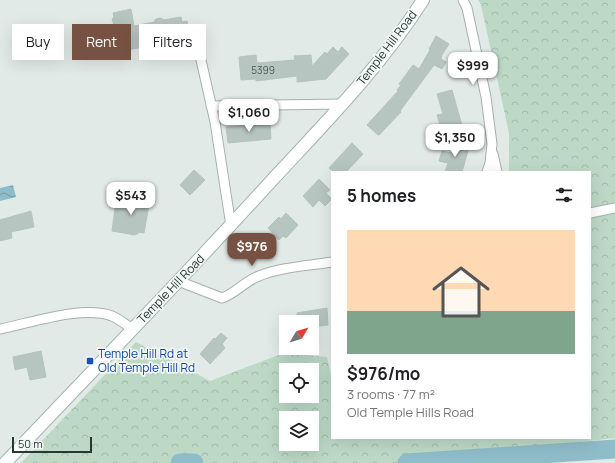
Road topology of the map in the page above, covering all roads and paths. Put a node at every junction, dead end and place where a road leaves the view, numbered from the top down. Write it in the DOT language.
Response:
graph roads {
  1 [pos="422,0"];
  2 [pos="463,0"];
  3 [pos="200,60"];
  4 [pos="344,104"];
  5 [pos="211,106"];
  6 [pos="492,144"];
  7 [pos="487,171"];
  8 [pos="497,171"];
  9 [pos="615,208"];
  10 [pos="591,213"];
  11 [pos="231,226"];
  12 [pos="331,262"];
  13 [pos="178,281"];
  14 [pos="133,329"];
  15 [pos="0,330"];
  16 [pos="5,463"];
  1 -- 4 [label="main road, Temple Hill Road"];
  2 -- 6 [label="street"];
  3 -- 5 [label="street"];
  4 -- 5 [label="street"];
  4 -- 11 [label="main road, Temple Hill Road"];
  5 -- 11 [label="street"];
  6 -- 7 [label="street"];
  6 -- 8 [label="street"];
  9 -- 10 [label="street"];
  11 -- 13 [label="main road, Temple Hill Road"];
  12 -- 13 [label="street"];
  13 -- 14 [label="main road, Temple Hill Road"];
  14 -- 15 [label="street"];
  14 -- 16 [label="main road, Temple Hill Road"];
}
